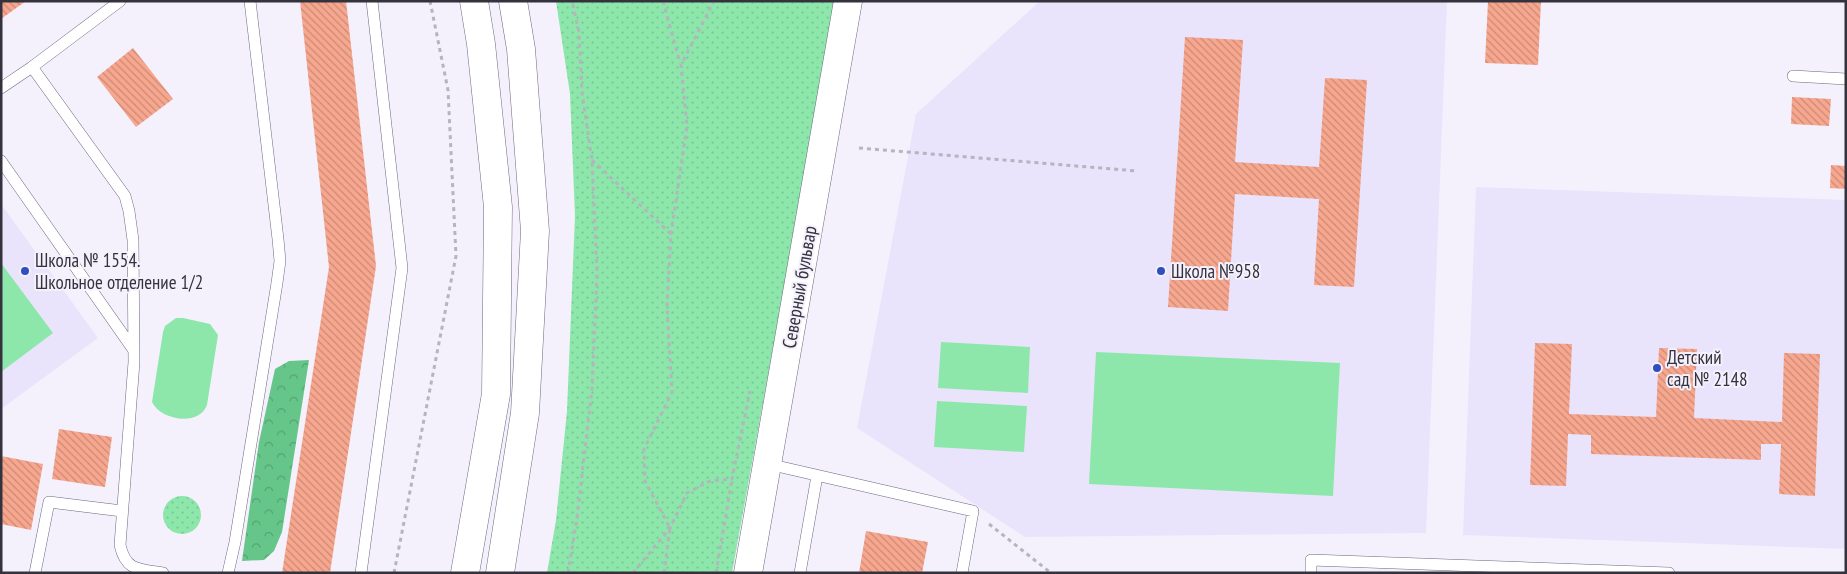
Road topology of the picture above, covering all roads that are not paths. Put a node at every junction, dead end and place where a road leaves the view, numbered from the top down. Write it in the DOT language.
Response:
graph roads {
  1 [pos="120,1"];
  2 [pos="250,1"];
  3 [pos="372,1"];
  4 [pos="474,1"];
  5 [pos="513,1"];
  6 [pos="848,1"];
  7 [pos="32,67"];
  8 [pos="1793,76"];
  9 [pos="1846,78"];
  10 [pos="1,88"];
  11 [pos="1,161"];
  12 [pos="133,349"];
  13 [pos="768,464"];
  14 [pos="817,476"];
  15 [pos="122,511"];
  16 [pos="35,573"];
  17 [pos="163,573"];
  18 [pos="228,573"];
  19 [pos="361,573"];
  20 [pos="465,573"];
  21 [pos="500,573"];
  22 [pos="748,573"];
  23 [pos="800,573"];
  24 [pos="962,573"];
  25 [pos="1311,573"];
  26 [pos="1669,573"];
  1 -- 7 [label="lane"];
  2 -- 18 [label="lane"];
  3 -- 19 [label="lane"];
  4 -- 20 [label="main road"];
  5 -- 21 [label="main road"];
  6 -- 13 [label="main road, Северный бульвар"];
  7 -- 10 [label="lane"];
  7 -- 12 [label="lane"];
  8 -- 9 [label="lane"];
  11 -- 12 [label="lane"];
  12 -- 15 [label="lane"];
  13 -- 14 [label="lane"];
  13 -- 22 [label="main road, Северный бульвар"];
  14 -- 23 [label="lane"];
  14 -- 24 [label="lane"];
  15 -- 16 [label="lane"];
  15 -- 17 [label="lane"];
  25 -- 26 [label="lane"];
}
